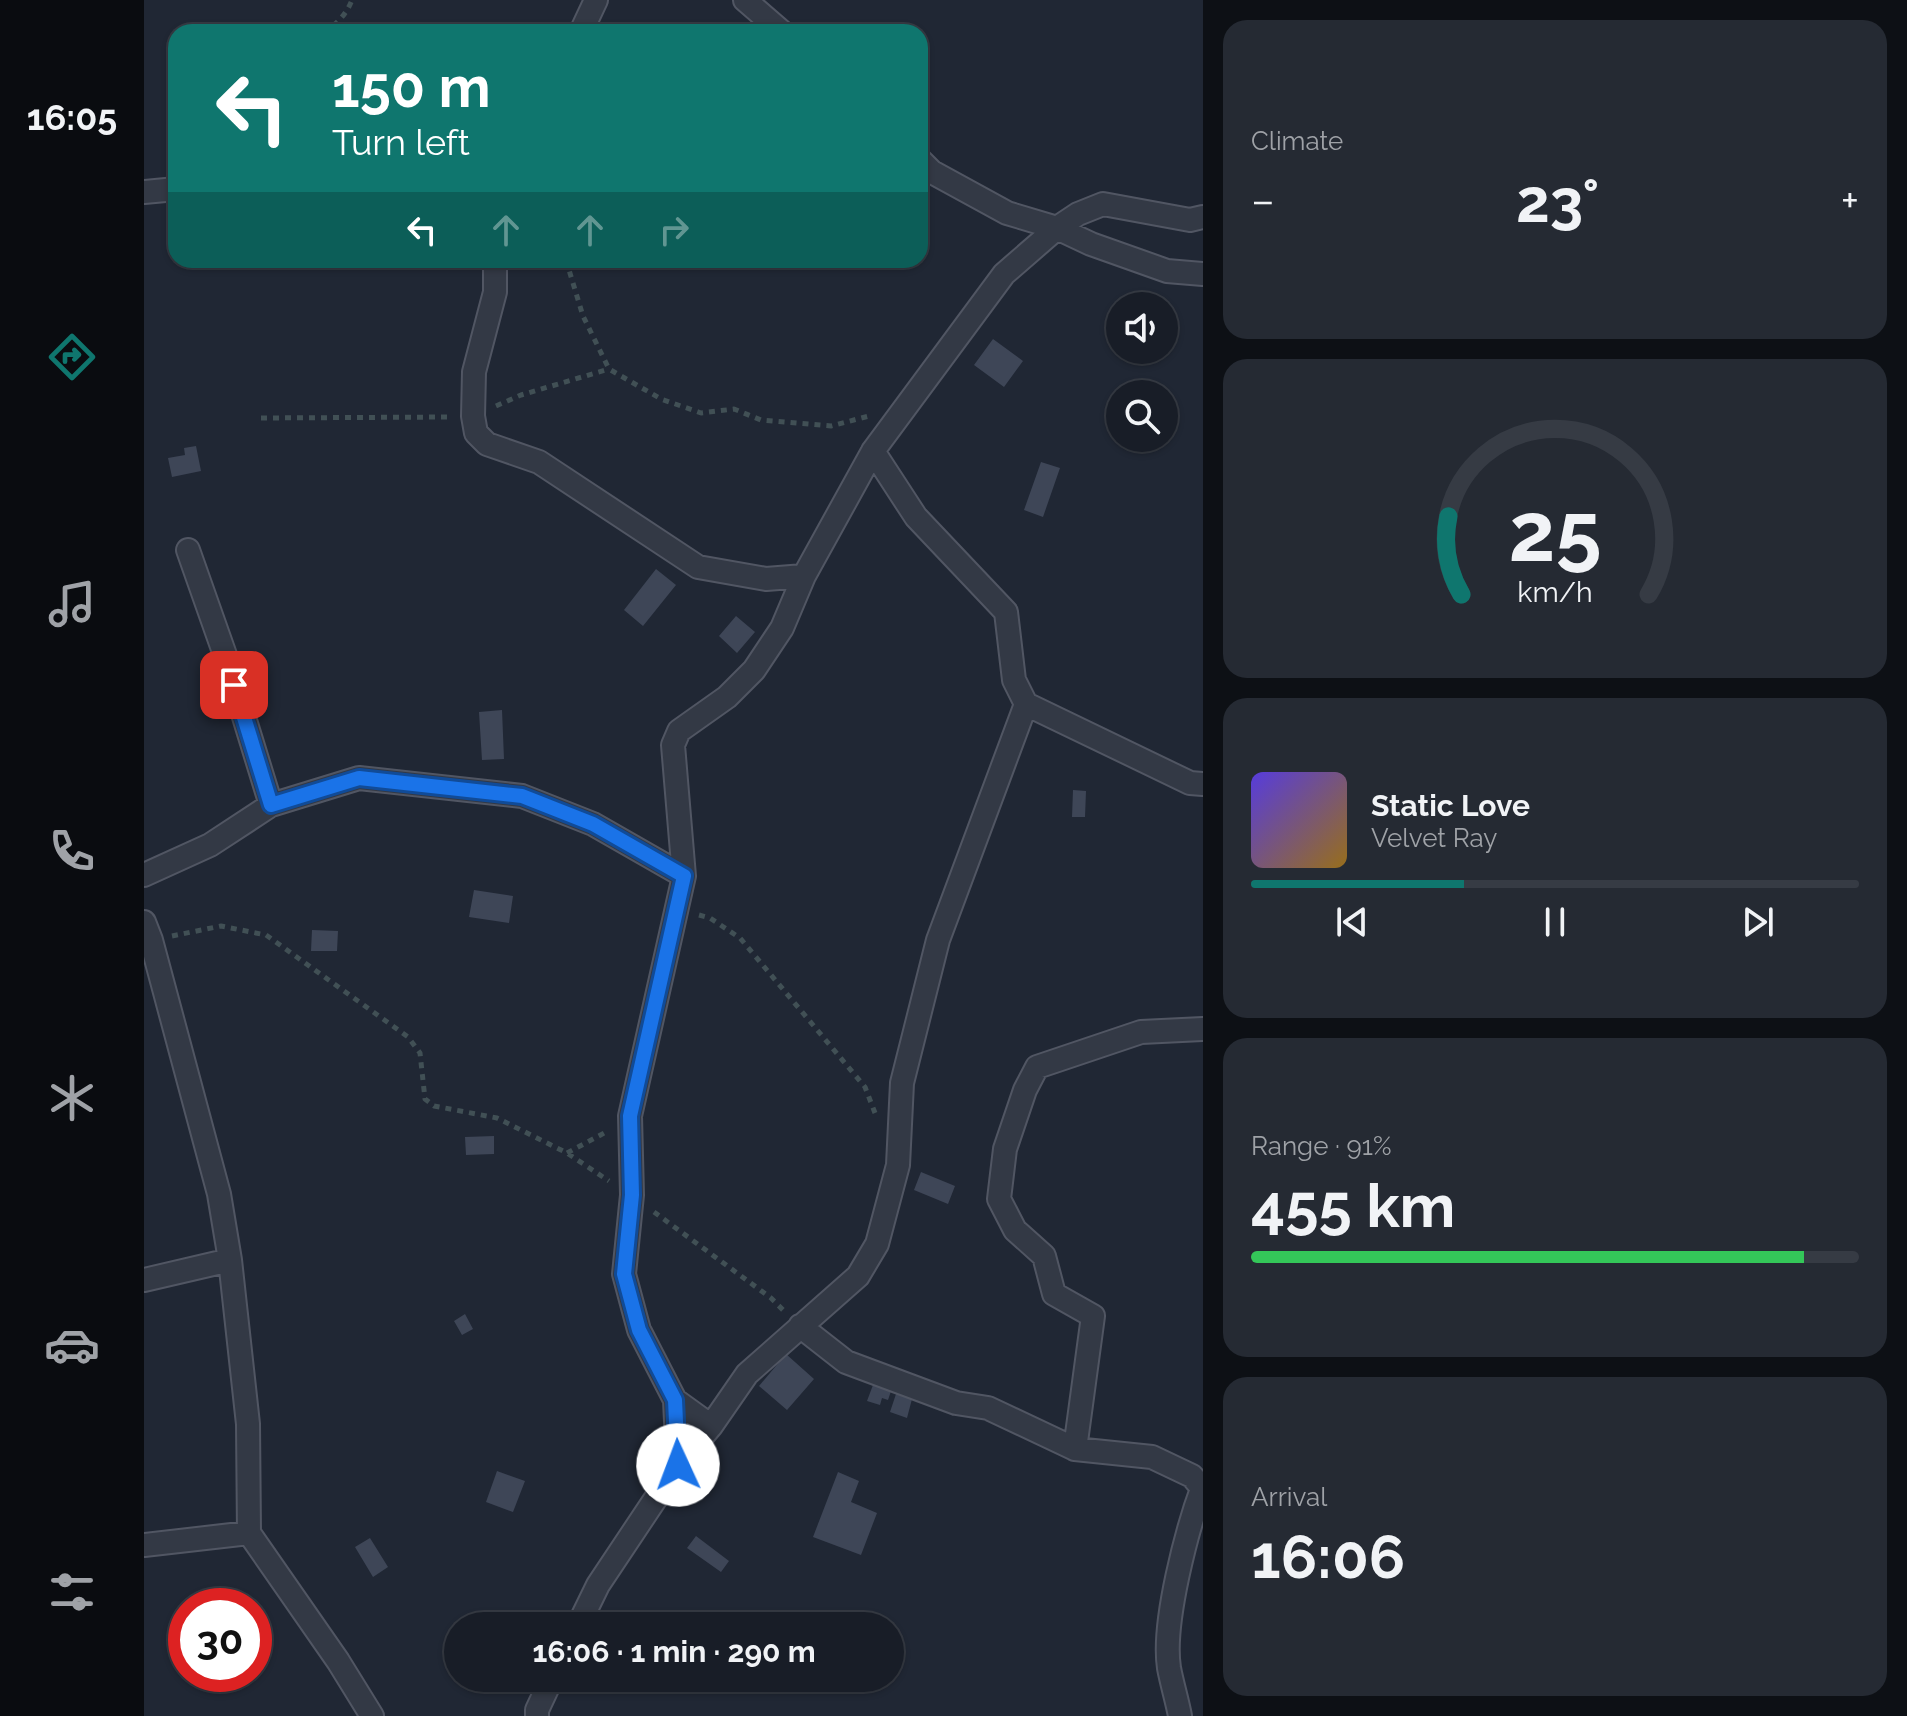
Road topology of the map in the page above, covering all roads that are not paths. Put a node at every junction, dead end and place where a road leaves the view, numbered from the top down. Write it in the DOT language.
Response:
graph roads {
  1 [pos="596,0"];
  2 [pos="745,0"];
  3 [pos="585,24"];
  4 [pos="773,24"];
  5 [pos="928,168"];
  6 [pos="168,190"];
  7 [pos="144,192"];
  8 [pos="1203,217"];
  9 [pos="1057,228"];
  10 [pos="495,268"];
  11 [pos="1203,274"];
  12 [pos="873,451"];
  13 [pos="188,550"];
  14 [pos="804,576"];
  15 [pos="1026,704"];
  16 [pos="1203,784"];
  17 [pos="271,805"];
  18 [pos="144,875"];
  19 [pos="684,876"];
  20 [pos="148,931"];
  21 [pos="1203,1029"];
  22 [pos="230,1260"];
  23 [pos="144,1280"];
  24 [pos="800,1326"];
  25 [pos="675,1400"];
  26 [pos="711,1426"];
  27 [pos="1075,1449"];
  28 [pos="678,1465"];
  29 [pos="1202,1487"];
  30 [pos="249,1533"];
  31 [pos="144,1545"];
  32 [pos="585,1612"];
  33 [pos="545,1692"];
  34 [pos="372,1716"];
  35 [pos="537,1716"];
  36 [pos="1180,1716"];
  1 -- 3 [label="street"];
  2 -- 4 [label="street"];
  5 -- 9 [label="street"];
  6 -- 7 [label="street"];
  8 -- 9 [label="street"];
  9 -- 11 [label="street"];
  9 -- 12 [label="street"];
  10 -- 14 [label="street"];
  12 -- 14 [label="street"];
  12 -- 15 [label="street"];
  13 -- 17 [label="street"];
  14 -- 19 [label="street"];
  15 -- 16 [label="street"];
  15 -- 24 [label="street"];
  17 -- 18 [label="street"];
  17 -- 19 [label="street"];
  19 -- 25 [label="street"];
  20 -- 22 [label="street"];
  21 -- 27 [label="street"];
  22 -- 23 [label="street"];
  22 -- 30 [label="street"];
  24 -- 26 [label="street"];
  24 -- 27 [label="street"];
  25 -- 26 [label="street"];
  25 -- 28 [label="street"];
  26 -- 28 [label="street"];
  27 -- 29 [label="street"];
  28 -- 32 [label="street"];
  29 -- 36 [label="street"];
  30 -- 31 [label="street"];
  30 -- 34 [label="street"];
  33 -- 35 [label="street"];
}
